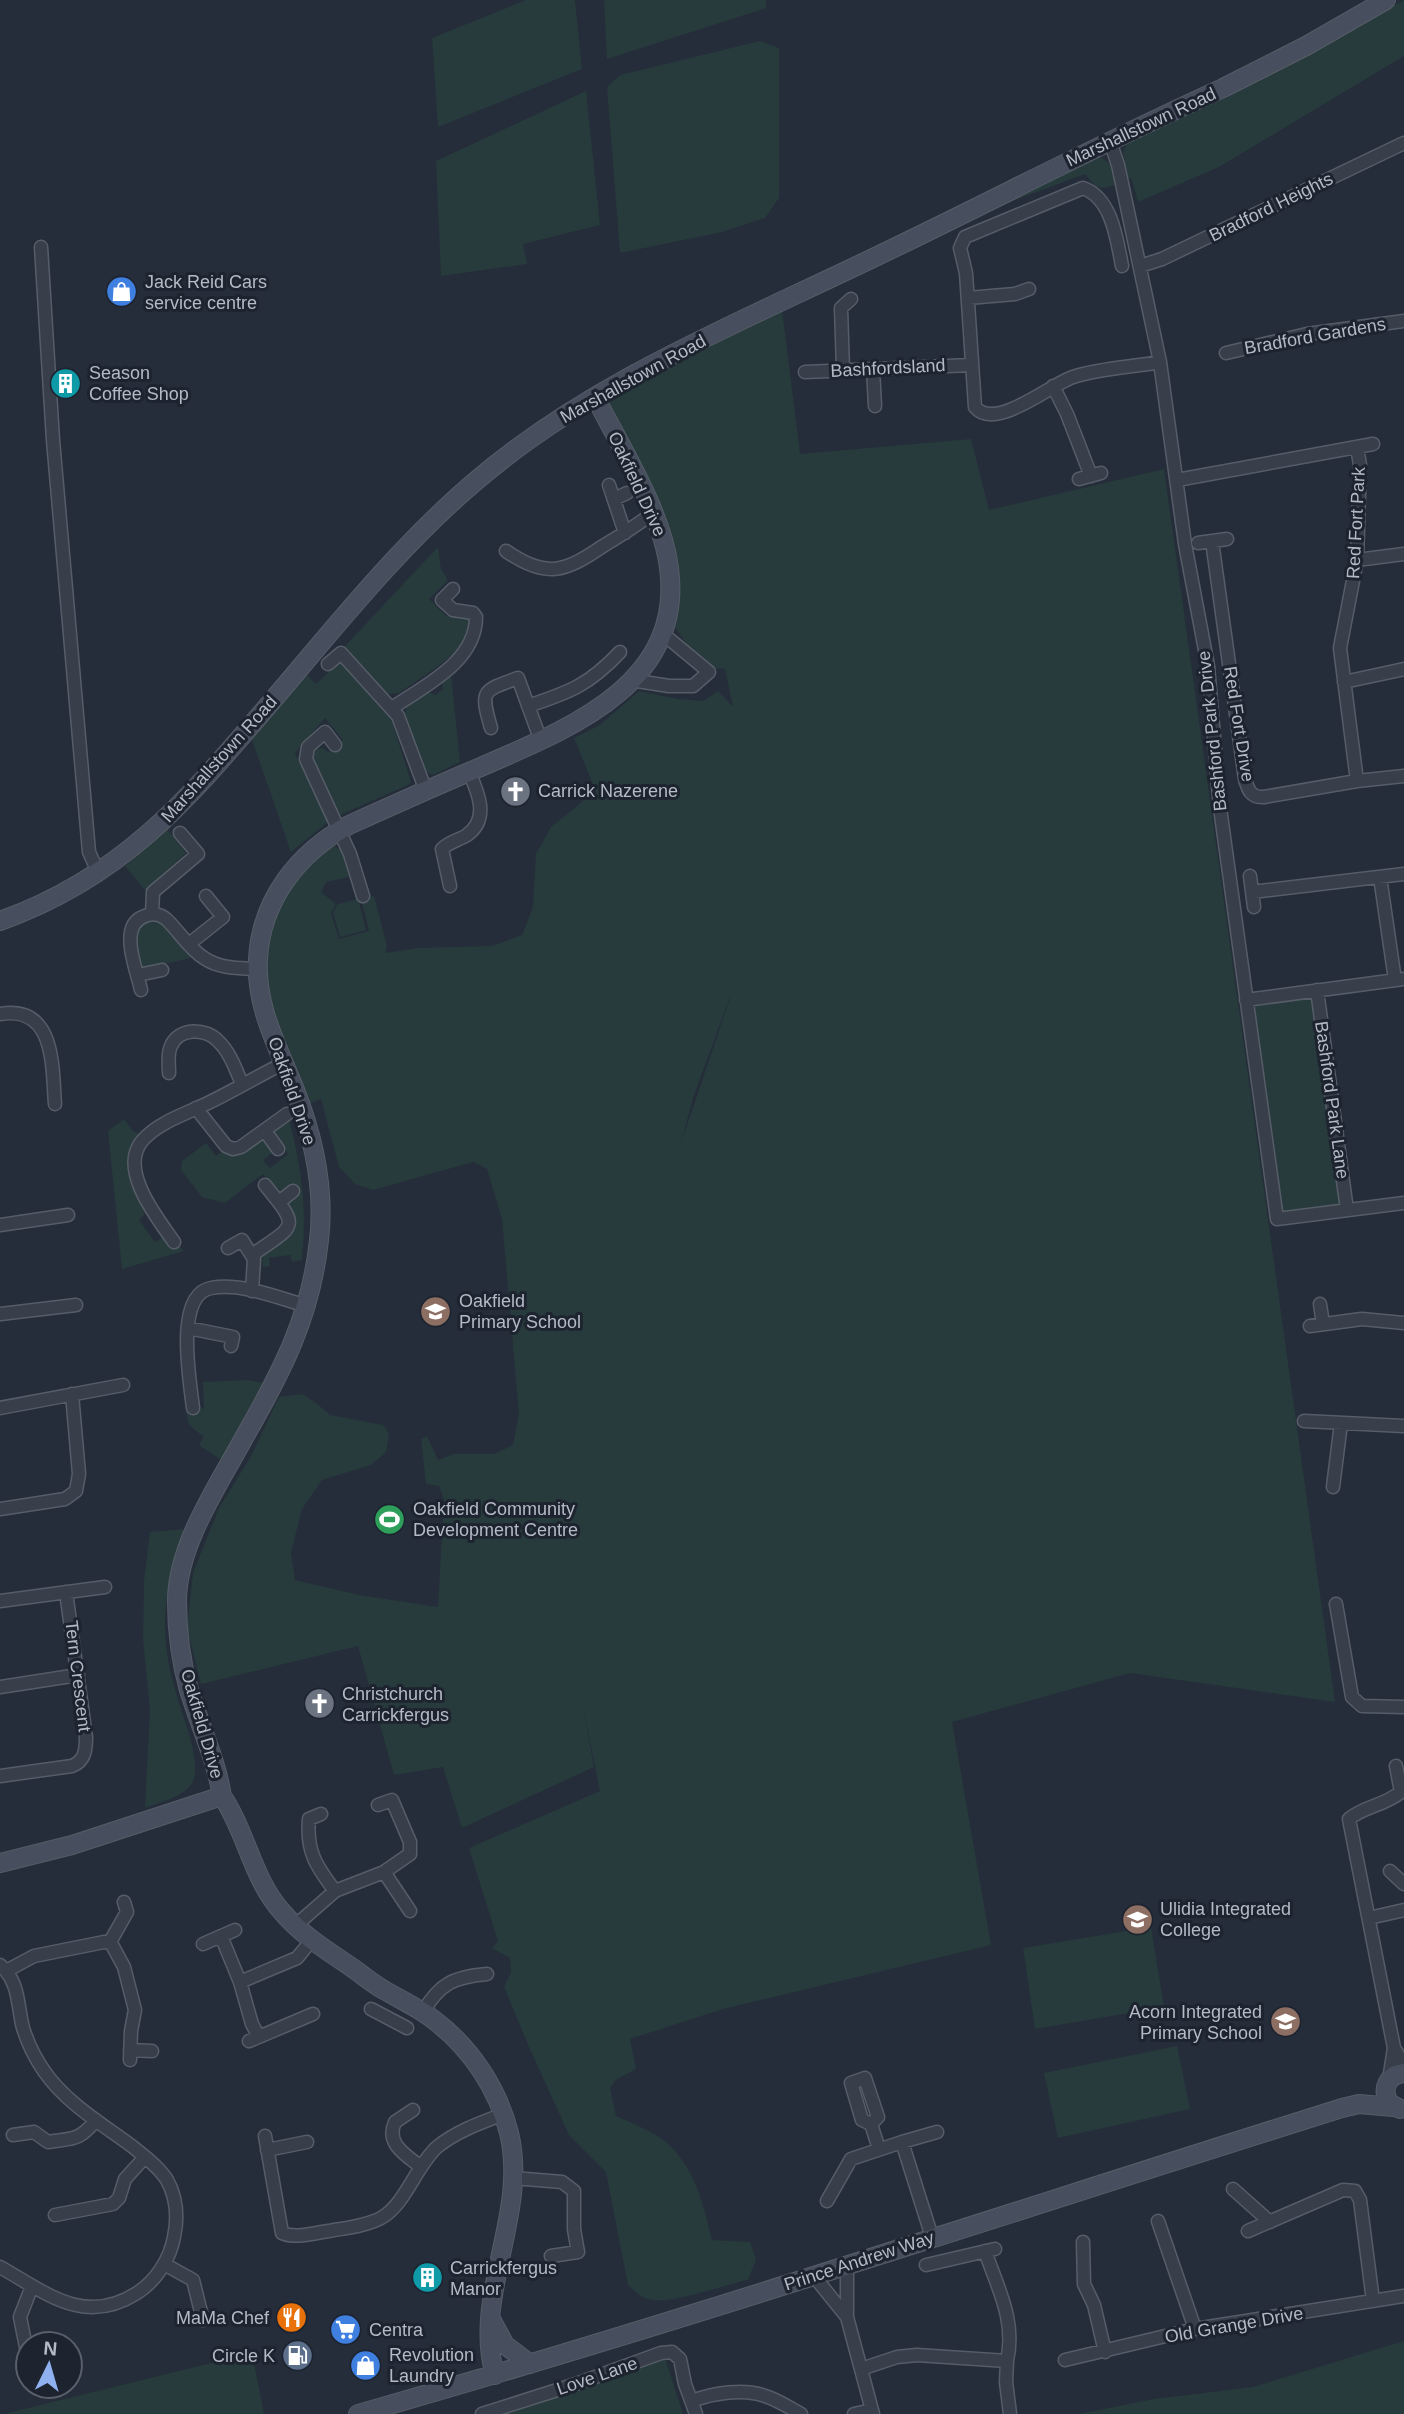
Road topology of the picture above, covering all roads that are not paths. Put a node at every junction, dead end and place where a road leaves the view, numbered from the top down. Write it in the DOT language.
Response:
graph roads {
  1 [pos="1386,0"];
  2 [pos="1110,141"];
  3 [pos="1403,146"];
  4 [pos="41,247"];
  5 [pos="1140,265"];
  6 [pos="1122,266"];
  7 [pos="1029,289"];
  8 [pos="968,298"];
  9 [pos="851,299"];
  10 [pos="1404,321"];
  11 [pos="1226,353"];
  12 [pos="1160,362"];
  13 [pos="971,365"];
  14 [pos="873,369"];
  15 [pos="843,370"];
  16 [pos="805,372"];
  17 [pos="1053,386"];
  18 [pos="595,397"];
  19 [pos="876,406"];
  20 [pos="1373,444"];
  21 [pos="1357,447"];
  22 [pos="1090,476"];
  23 [pos="1177,480"];
  24 [pos="609,485"];
  25 [pos="627,493"];
  26 [pos="614,499"];
  27 [pos="653,513"];
  28 [pos="625,533"];
  29 [pos="1227,540"];
  30 [pos="1212,541"];
  31 [pos="1198,543"];
  32 [pos="506,551"];
  33 [pos="1404,554"];
  34 [pos="1357,561"];
  35 [pos="453,589"];
  36 [pos="662,633"];
  37 [pos="620,652"];
  38 [pos="328,664"];
  39 [pos="1404,669"];
  40 [pos="631,681"];
  41 [pos="1344,681"];
  42 [pos="528,706"];
  43 [pos="392,708"];
  44 [pos="491,728"];
  45 [pos="541,741"];
  46 [pos="335,745"];
  47 [pos="469,772"];
  48 [pos="1404,776"];
  49 [pos="1357,781"];
  50 [pos="426,791"];
  51 [pos="339,831"];
  52 [pos="180,833"];
  53 [pos="99,874"];
  54 [pos="1404,874"];
  55 [pos="1250,876"];
  56 [pos="1380,877"];
  57 [pos="450,886"];
  58 [pos="1252,892"];
  59 [pos="206,896"];
  60 [pos="363,897"];
  61 [pos="1254,906"];
  62 [pos="152,914"];
  63 [pos="0,921"];
  64 [pos="189,944"];
  65 [pos="162,970"];
  66 [pos="257,970"];
  67 [pos="138,975"];
  68 [pos="1399,979"];
  69 [pos="141,990"];
  70 [pos="1317,990"];
  71 [pos="1246,1000"];
  72 [pos="0,1014"];
  73 [pos="284,1063"];
  74 [pos="169,1073"];
  75 [pos="242,1084"];
  76 [pos="55,1104"];
  77 [pos="197,1108"];
  78 [pos="287,1114"];
  79 [pos="265,1131"];
  80 [pos="278,1149"];
  81 [pos="265,1185"];
  82 [pos="293,1191"];
  83 [pos="279,1202"];
  84 [pos="1404,1203"];
  85 [pos="1347,1210"];
  86 [pos="68,1215"];
  87 [pos="0,1224"];
  88 [pos="174,1242"];
  89 [pos="229,1248"];
  90 [pos="252,1255"];
  91 [pos="252,1291"];
  92 [pos="1321,1304"];
  93 [pos="76,1305"];
  94 [pos="307,1306"];
  95 [pos="0,1314"];
  96 [pos="1404,1323"];
  97 [pos="188,1328"];
  98 [pos="233,1336"];
  99 [pos="123,1385"];
  100 [pos="72,1394"];
  101 [pos="0,1408"];
  102 [pos="193,1408"];
  103 [pos="1304,1421"];
  104 [pos="1340,1423"];
  105 [pos="1404,1426"];
  106 [pos="1333,1487"];
  107 [pos="0,1509"];
  108 [pos="104,1587"];
  109 [pos="66,1592"];
  110 [pos="0,1601"];
  111 [pos="1336,1604"];
  112 [pos="78,1675"];
  113 [pos="0,1688"];
  114 [pos="1404,1707"];
  115 [pos="1396,1766"];
  116 [pos="0,1776"];
  117 [pos="222,1796"];
  118 [pos="378,1805"];
  119 [pos="309,1819"];
  120 [pos="0,1863"];
  121 [pos="1390,1871"];
  122 [pos="384,1872"];
  123 [pos="1404,1884"];
  124 [pos="335,1891"];
  125 [pos="124,1902"];
  126 [pos="1404,1910"];
  127 [pos="410,1911"];
  128 [pos="1369,1918"];
  129 [pos="295,1926"];
  130 [pos="235,1930"];
  131 [pos="221,1936"];
  132 [pos="311,1941"];
  133 [pos="110,1942"];
  134 [pos="203,1944"];
  135 [pos="3,1968"];
  136 [pos="487,1974"];
  137 [pos="240,1982"];
  138 [pos="393,1995"];
  139 [pos="423,2012"];
  140 [pos="313,2014"];
  141 [pos="407,2028"];
  142 [pos="1394,2048"];
  143 [pos="152,2051"];
  144 [pos="1404,2064"];
  145 [pos="1393,2079"];
  146 [pos="1359,2104"];
  147 [pos="413,2110"];
  148 [pos="1400,2111"];
  149 [pos="504,2114"];
  150 [pos="96,2120"];
  151 [pos="871,2124"];
  152 [pos="937,2132"];
  153 [pos="13,2136"];
  154 [pos="265,2136"];
  155 [pos="307,2142"];
  156 [pos="902,2142"];
  157 [pos="879,2149"];
  158 [pos="267,2150"];
  159 [pos="145,2157"];
  160 [pos="421,2167"];
  161 [pos="513,2178"];
  162 [pos="1233,2189"];
  163 [pos="827,2201"];
  164 [pos="55,2215"];
  165 [pos="1158,2221"];
  166 [pos="1270,2222"];
  167 [pos="1248,2231"];
  168 [pos="932,2237"];
  169 [pos="1083,2242"];
  170 [pos="551,2256"];
  171 [pos="164,2264"];
  172 [pos="847,2264"];
  173 [pos="926,2266"];
  174 [pos="0,2267"];
  175 [pos="813,2275"];
  176 [pos="32,2286"];
  177 [pos="1404,2296"];
  178 [pos="1373,2301"];
  179 [pos="847,2316"];
  180 [pos="203,2320"];
  181 [pos="492,2321"];
  182 [pos="1195,2329"];
  183 [pos="23,2330"];
  184 [pos="1104,2352"];
  185 [pos="1065,2360"];
  186 [pos="1007,2361"];
  187 [pos="530,2364"];
  188 [pos="861,2369"];
  189 [pos="495,2375"];
  190 [pos="692,2401"];
  191 [pos="872,2412"];
  192 [pos="358,2414"];
  193 [pos="482,2414"];
  194 [pos="696,2414"];
  195 [pos="802,2414"];
  196 [pos="854,2414"];
  197 [pos="1010,2414"];
  1 -- 2 [label="street, Marshallstown Road"];
  2 -- 5 [label="street"];
  2 -- 18 [label="street, Marshallstown Road"];
  3 -- 5 [label="street, Bradford Heights"];
  4 -- 53 [label="street"];
  5 -- 12 [label="street"];
  6 -- 8 [label="street, Bashfordsland"];
  7 -- 8 [label="street"];
  8 -- 13 [label="street, Bashfordsland"];
  9 -- 15 [label="street"];
  10 -- 11 [label="street, Bradford Gardens"];
  12 -- 17 [label="street, Bashfordsland"];
  12 -- 23 [label="street, Bashford Park Drive"];
  13 -- 14 [label="street, Bashfordsland"];
  13 -- 17 [label="street, Bashfordsland"];
  14 -- 15 [label="street, Bashfordsland"];
  14 -- 19 [label="street"];
  15 -- 16 [label="street, Bashfordsland"];
  17 -- 22 [label="street"];
  18 -- 27 [label="street, Oakfield Drive"];
  18 -- 53 [label="street, Marshallstown Road"];
  20 -- 21 [label="street, Red Fort Park"];
  21 -- 23 [label="street, Red Fort Park"];
  21 -- 34 [label="street, Red Fort Park"];
  23 -- 71 [label="street, Bashford Park Drive"];
  24 -- 26 [label="street"];
  25 -- 26 [label="street"];
  26 -- 28 [label="street"];
  27 -- 28 [label="street"];
  27 -- 36 [label="street, Oakfield Drive"];
  28 -- 32 [label="street"];
  29 -- 30 [label="street"];
  30 -- 31 [label="street"];
  30 -- 49 [label="street, Red Fort Drive"];
  33 -- 34 [label="street"];
  34 -- 41 [label="street, Red Fort Park"];
  35 -- 43 [label="street"];
  36 -- 40 [label="street, Oakfield Drive"];
  36 -- 40 [label="street"];
  37 -- 42 [label="street"];
  38 -- 43 [label="street"];
  39 -- 41 [label="street"];
  40 -- 45 [label="street, Oakfield Drive"];
  41 -- 49 [label="street, Red Fort Park"];
  42 -- 44 [label="street"];
  42 -- 45 [label="street"];
  43 -- 50 [label="street"];
  45 -- 47 [label="street, Oakfield Drive"];
  46 -- 51 [label="street"];
  47 -- 50 [label="street, Oakfield Drive"];
  47 -- 57 [label="street"];
  48 -- 49 [label="street, Red Fort Drive"];
  50 -- 51 [label="street, Oakfield Drive"];
  51 -- 60 [label="street"];
  51 -- 66 [label="street, Oakfield Drive"];
  52 -- 62 [label="street"];
  53 -- 63 [label="street, Marshallstown Road"];
  54 -- 56 [label="street"];
  55 -- 58 [label="street"];
  56 -- 58 [label="street"];
  56 -- 68 [label="street"];
  58 -- 61 [label="street"];
  59 -- 64 [label="street"];
  62 -- 64 [label="street"];
  62 -- 67 [label="street"];
  64 -- 66 [label="street"];
  65 -- 67 [label="street"];
  66 -- 73 [label="street, Oakfield Drive"];
  67 -- 69 [label="street"];
  68 -- 70 [label="street"];
  70 -- 71 [label="street"];
  70 -- 85 [label="street, Bashford Park Lane"];
  71 -- 85 [label="street, Bashford Park Drive"];
  72 -- 76 [label="street"];
  73 -- 75 [label="street"];
  73 -- 94 [label="street, Oakfield Drive"];
  74 -- 75 [label="street"];
  75 -- 77 [label="street"];
  77 -- 79 [label="street"];
  77 -- 88 [label="street"];
  78 -- 79 [label="street"];
  79 -- 80 [label="street"];
  81 -- 83 [label="street"];
  82 -- 83 [label="street"];
  83 -- 90 [label="street"];
  84 -- 85 [label="street"];
  86 -- 87 [label="street"];
  89 -- 90 [label="street"];
  90 -- 91 [label="street"];
  91 -- 94 [label="street"];
  91 -- 97 [label="street"];
  92 -- 96 [label="street"];
  93 -- 95 [label="street"];
  94 -- 117 [label="street, Oakfield Drive"];
  97 -- 98 [label="street"];
  97 -- 102 [label="street"];
  99 -- 100 [label="street"];
  100 -- 101 [label="street"];
  100 -- 107 [label="street"];
  103 -- 104 [label="street"];
  104 -- 105 [label="street"];
  104 -- 106 [label="street"];
  108 -- 109 [label="street"];
  109 -- 110 [label="street"];
  109 -- 112 [label="street, Tern Crescent"];
  111 -- 114 [label="street"];
  112 -- 113 [label="street"];
  112 -- 116 [label="street, Tern Crescent"];
  115 -- 128 [label="street"];
  117 -- 120 [label="street, Oakfield Drive"];
  117 -- 129 [label="street"];
  118 -- 122 [label="street"];
  119 -- 124 [label="street"];
  121 -- 123 [label="street"];
  122 -- 124 [label="street"];
  122 -- 127 [label="street"];
  124 -- 129 [label="street"];
  125 -- 133 [label="street"];
  126 -- 128 [label="street"];
  128 -- 142 [label="street"];
  129 -- 132 [label="street"];
  130 -- 131 [label="street"];
  131 -- 134 [label="street"];
  131 -- 137 [label="street"];
  132 -- 137 [label="street"];
  132 -- 138 [label="street"];
  133 -- 135 [label="street"];
  133 -- 143 [label="street"];
  135 -- 150 [label="street"];
  136 -- 139 [label="street"];
  137 -- 140 [label="street"];
  138 -- 139 [label="street"];
  138 -- 141 [label="street"];
  139 -- 149 [label="street"];
  142 -- 144 [label="street"];
  142 -- 145 [label="street"];
  145 -- 146 [label="street, Prince Andrew Way"];
  145 -- 148 [label="street"];
  146 -- 148 [label="street, Prince Andrew Way"];
  146 -- 168 [label="street, Prince Andrew Way"];
  147 -- 160 [label="street"];
  149 -- 160 [label="street"];
  149 -- 161 [label="street"];
  150 -- 153 [label="street"];
  150 -- 159 [label="street"];
  151 -- 157 [label="street"];
  152 -- 156 [label="street"];
  154 -- 158 [label="street"];
  155 -- 158 [label="street"];
  156 -- 157 [label="street"];
  156 -- 168 [label="street"];
  157 -- 163 [label="street"];
  158 -- 160 [label="street"];
  159 -- 164 [label="street"];
  159 -- 171 [label="street"];
  161 -- 170 [label="street"];
  161 -- 181 [label="street"];
  162 -- 166 [label="street"];
  165 -- 182 [label="street"];
  166 -- 167 [label="street"];
  166 -- 178 [label="street"];
  168 -- 172 [label="street, Prince Andrew Way"];
  169 -- 184 [label="street"];
  171 -- 176 [label="street"];
  171 -- 180 [label="street"];
  172 -- 175 [label="street, Prince Andrew Way"];
  172 -- 179 [label="street"];
  173 -- 186 [label="street"];
  174 -- 176 [label="street"];
  175 -- 179 [label="street"];
  175 -- 187 [label="street, Prince Andrew Way"];
  176 -- 183 [label="street"];
  177 -- 178 [label="street, Old Grange Drive"];
  178 -- 182 [label="street, Old Grange Drive"];
  179 -- 188 [label="street"];
  181 -- 187 [label="street"];
  181 -- 189 [label="street"];
  182 -- 184 [label="street, Old Grange Drive"];
  184 -- 185 [label="street, Old Grange Drive"];
  186 -- 188 [label="street"];
  186 -- 197 [label="street"];
  187 -- 189 [label="street, Prince Andrew Way"];
  188 -- 191 [label="street"];
  189 -- 192 [label="street, Prince Andrew Way"];
  190 -- 193 [label="street, Love Lane"];
  190 -- 194 [label="street"];
  190 -- 195 [label="street"];
  191 -- 196 [label="street"];
}
